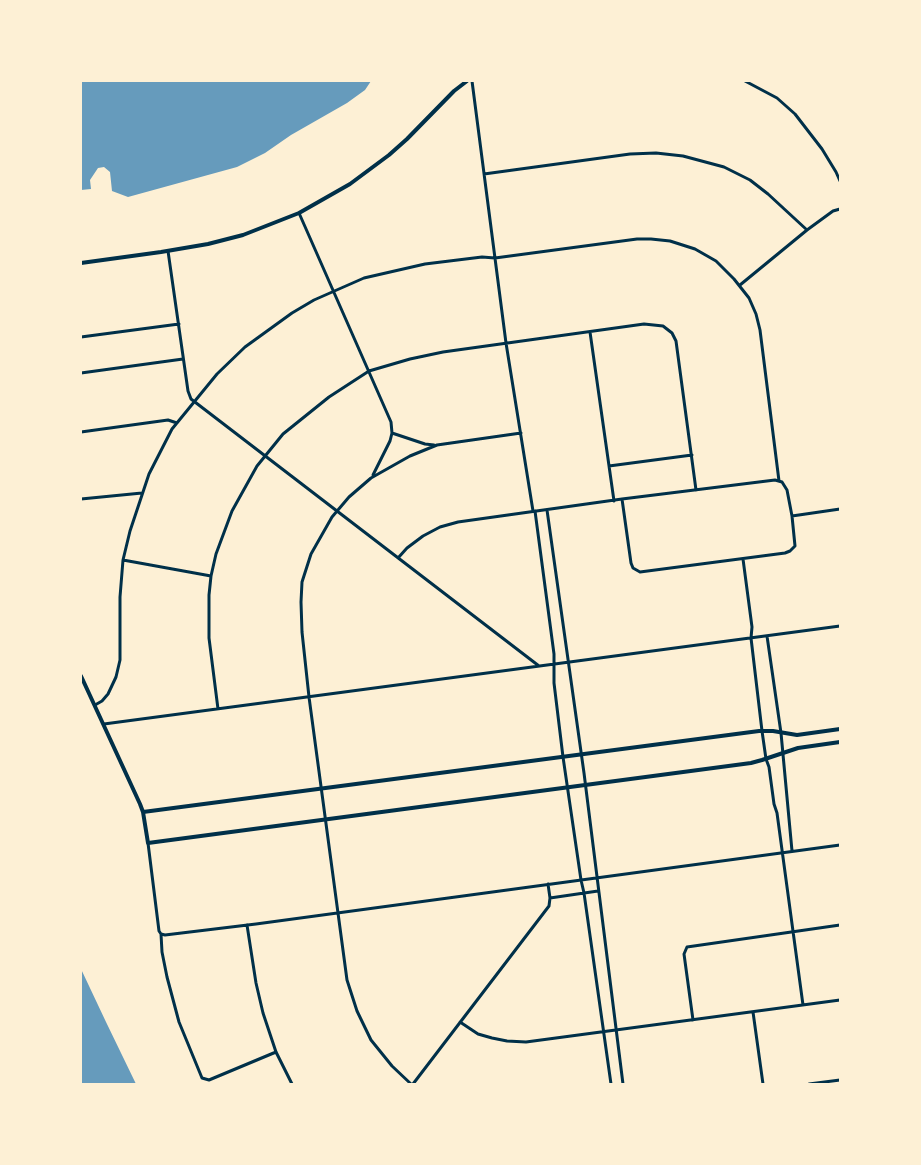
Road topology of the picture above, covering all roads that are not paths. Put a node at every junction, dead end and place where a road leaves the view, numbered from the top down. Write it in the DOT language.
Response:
graph roads {
  1 [pos="467,81"];
  2 [pos="472,81"];
  3 [pos="745,81"];
  4 [pos="484,174"];
  5 [pos="839,175"];
  6 [pos="840,181"];
  7 [pos="840,209"];
  8 [pos="299,213"];
  9 [pos="807,230"];
  10 [pos="168,251"];
  11 [pos="495,258"];
  12 [pos="81,262"];
  13 [pos="740,285"];
  14 [pos="333,290"];
  15 [pos="179,324"];
  16 [pos="590,332"];
  17 [pos="81,337"];
  18 [pos="506,343"];
  19 [pos="183,359"];
  20 [pos="369,371"];
  21 [pos="81,373"];
  22 [pos="193,402"];
  23 [pos="176,423"];
  24 [pos="81,432"];
  25 [pos="520,432"];
  26 [pos="392,433"];
  27 [pos="437,445"];
  28 [pos="692,455"];
  29 [pos="264,456"];
  30 [pos="609,466"];
  31 [pos="371,478"];
  32 [pos="779,481"];
  33 [pos="696,490"];
  34 [pos="142,493"];
  35 [pos="81,499"];
  36 [pos="622,499"];
  37 [pos="614,500"];
  38 [pos="840,509"];
  39 [pos="546,510"];
  40 [pos="336,511"];
  41 [pos="534,511"];
  42 [pos="792,516"];
  43 [pos="398,558"];
  44 [pos="743,559"];
  45 [pos="123,560"];
  46 [pos="211,576"];
  47 [pos="840,626"];
  48 [pos="767,636"];
  49 [pos="751,638"];
  50 [pos="568,662"];
  51 [pos="554,664"];
  52 [pos="540,666"];
  53 [pos="81,676"];
  54 [pos="308,697"];
  55 [pos="95,705"];
  56 [pos="218,709"];
  57 [pos="104,724"];
  58 [pos="840,729"];
  59 [pos="762,731"];
  60 [pos="781,733"];
  61 [pos="840,742"];
  62 [pos="783,753"];
  63 [pos="582,755"];
  64 [pos="563,757"];
  65 [pos="766,759"];
  66 [pos="586,785"];
  67 [pos="567,787"];
  68 [pos="322,790"];
  69 [pos="143,812"];
  70 [pos="326,820"];
  71 [pos="148,843"];
  72 [pos="840,845"];
  73 [pos="792,851"];
  74 [pos="782,853"];
  75 [pos="597,877"];
  76 [pos="581,880"];
  77 [pos="548,884"];
  78 [pos="598,891"];
  79 [pos="584,893"];
  80 [pos="550,898"];
  81 [pos="338,912"];
  82 [pos="247,925"];
  83 [pos="840,925"];
  84 [pos="793,932"];
  85 [pos="161,934"];
  86 [pos="840,1000"];
  87 [pos="803,1005"];
  88 [pos="753,1012"];
  89 [pos="693,1020"];
  90 [pos="460,1022"];
  91 [pos="616,1030"];
  92 [pos="604,1032"];
  93 [pos="276,1052"];
  94 [pos="840,1080"];
  95 [pos="292,1084"];
  96 [pos="412,1084"];
  97 [pos="611,1084"];
  98 [pos="623,1084"];
  99 [pos="763,1084"];
  100 [pos="809,1084"];
  1 -- 8 [label="street"];
  2 -- 4 [label="street"];
  3 -- 5 [label="street"];
  4 -- 9 [label="street"];
  4 -- 11 [label="street"];
  5 -- 6 [label="street"];
  7 -- 9 [label="street"];
  8 -- 10 [label="street"];
  8 -- 14 [label="street"];
  9 -- 13 [label="street"];
  10 -- 12 [label="street"];
  10 -- 15 [label="street"];
  11 -- 13 [label="street"];
  11 -- 14 [label="street"];
  11 -- 18 [label="street"];
  13 -- 32 [label="street"];
  14 -- 20 [label="street"];
  14 -- 22 [label="street"];
  15 -- 17 [label="street"];
  15 -- 19 [label="street"];
  16 -- 18 [label="street"];
  16 -- 28 [label="street"];
  16 -- 30 [label="street"];
  18 -- 20 [label="street"];
  18 -- 25 [label="street"];
  19 -- 21 [label="street"];
  19 -- 22 [label="street"];
  20 -- 26 [label="street"];
  20 -- 29 [label="street"];
  22 -- 23 [label="street"];
  22 -- 29 [label="street"];
  23 -- 24 [label="street"];
  23 -- 34 [label="street"];
  25 -- 27 [label="street"];
  25 -- 41 [label="street"];
  26 -- 27 [label="street"];
  26 -- 31 [label="street"];
  27 -- 31 [label="street"];
  28 -- 30 [label="street"];
  28 -- 33 [label="street"];
  29 -- 40 [label="street"];
  29 -- 46 [label="street"];
  30 -- 37 [label="street"];
  31 -- 40 [label="street"];
  32 -- 33 [label="street"];
  32 -- 42 [label="street"];
  33 -- 36 [label="street"];
  34 -- 35 [label="street"];
  34 -- 45 [label="street"];
  36 -- 37 [label="street"];
  36 -- 44 [label="street"];
  37 -- 39 [label="street"];
  38 -- 42 [label="street"];
  39 -- 41 [label="street"];
  39 -- 50 [label="street"];
  40 -- 43 [label="street"];
  40 -- 54 [label="street"];
  41 -- 43 [label="street"];
  41 -- 51 [label="street"];
  42 -- 44 [label="street"];
  43 -- 52 [label="street"];
  44 -- 49 [label="street"];
  45 -- 46 [label="street"];
  45 -- 55 [label="street"];
  46 -- 56 [label="street"];
  47 -- 48 [label="street"];
  48 -- 49 [label="street"];
  48 -- 60 [label="street"];
  49 -- 50 [label="street"];
  49 -- 59 [label="street"];
  50 -- 51 [label="street"];
  50 -- 63 [label="street"];
  51 -- 52 [label="street"];
  51 -- 64 [label="street"];
  52 -- 54 [label="street"];
  53 -- 55 [label="street"];
  54 -- 56 [label="street"];
  54 -- 68 [label="street"];
  55 -- 57 [label="street"];
  56 -- 57 [label="street"];
  57 -- 69 [label="street"];
  58 -- 60 [label="street"];
  59 -- 60 [label="street"];
  59 -- 63 [label="street"];
  59 -- 65 [label="street"];
  60 -- 62 [label="street"];
  61 -- 62 [label="street"];
  62 -- 65 [label="street"];
  62 -- 73 [label="street"];
  63 -- 64 [label="street"];
  63 -- 66 [label="street"];
  64 -- 67 [label="street"];
  64 -- 68 [label="street"];
  65 -- 66 [label="street"];
  65 -- 74 [label="street"];
  66 -- 67 [label="street"];
  66 -- 75 [label="street"];
  67 -- 70 [label="street"];
  67 -- 76 [label="street"];
  68 -- 69 [label="street"];
  68 -- 70 [label="street"];
  69 -- 71 [label="street"];
  70 -- 71 [label="street"];
  70 -- 81 [label="street"];
  71 -- 85 [label="street"];
  72 -- 73 [label="street"];
  73 -- 74 [label="street"];
  74 -- 75 [label="street"];
  74 -- 84 [label="street"];
  75 -- 76 [label="street"];
  75 -- 78 [label="street"];
  76 -- 77 [label="street"];
  76 -- 79 [label="street"];
  77 -- 80 [label="street"];
  77 -- 81 [label="street"];
  78 -- 79 [label="street"];
  78 -- 91 [label="street"];
  79 -- 80 [label="street"];
  79 -- 92 [label="street"];
  80 -- 90 [label="street"];
  81 -- 82 [label="street"];
  81 -- 96 [label="street"];
  82 -- 85 [label="street"];
  82 -- 93 [label="street"];
  83 -- 84 [label="street"];
  84 -- 87 [label="street"];
  84 -- 89 [label="street"];
  85 -- 93 [label="street"];
  86 -- 87 [label="street"];
  87 -- 88 [label="street"];
  88 -- 89 [label="street"];
  88 -- 99 [label="street"];
  89 -- 91 [label="street"];
  90 -- 92 [label="street"];
  90 -- 96 [label="street"];
  91 -- 92 [label="street"];
  91 -- 98 [label="street"];
  92 -- 97 [label="street"];
  93 -- 95 [label="street"];
  94 -- 100 [label="street"];
}
